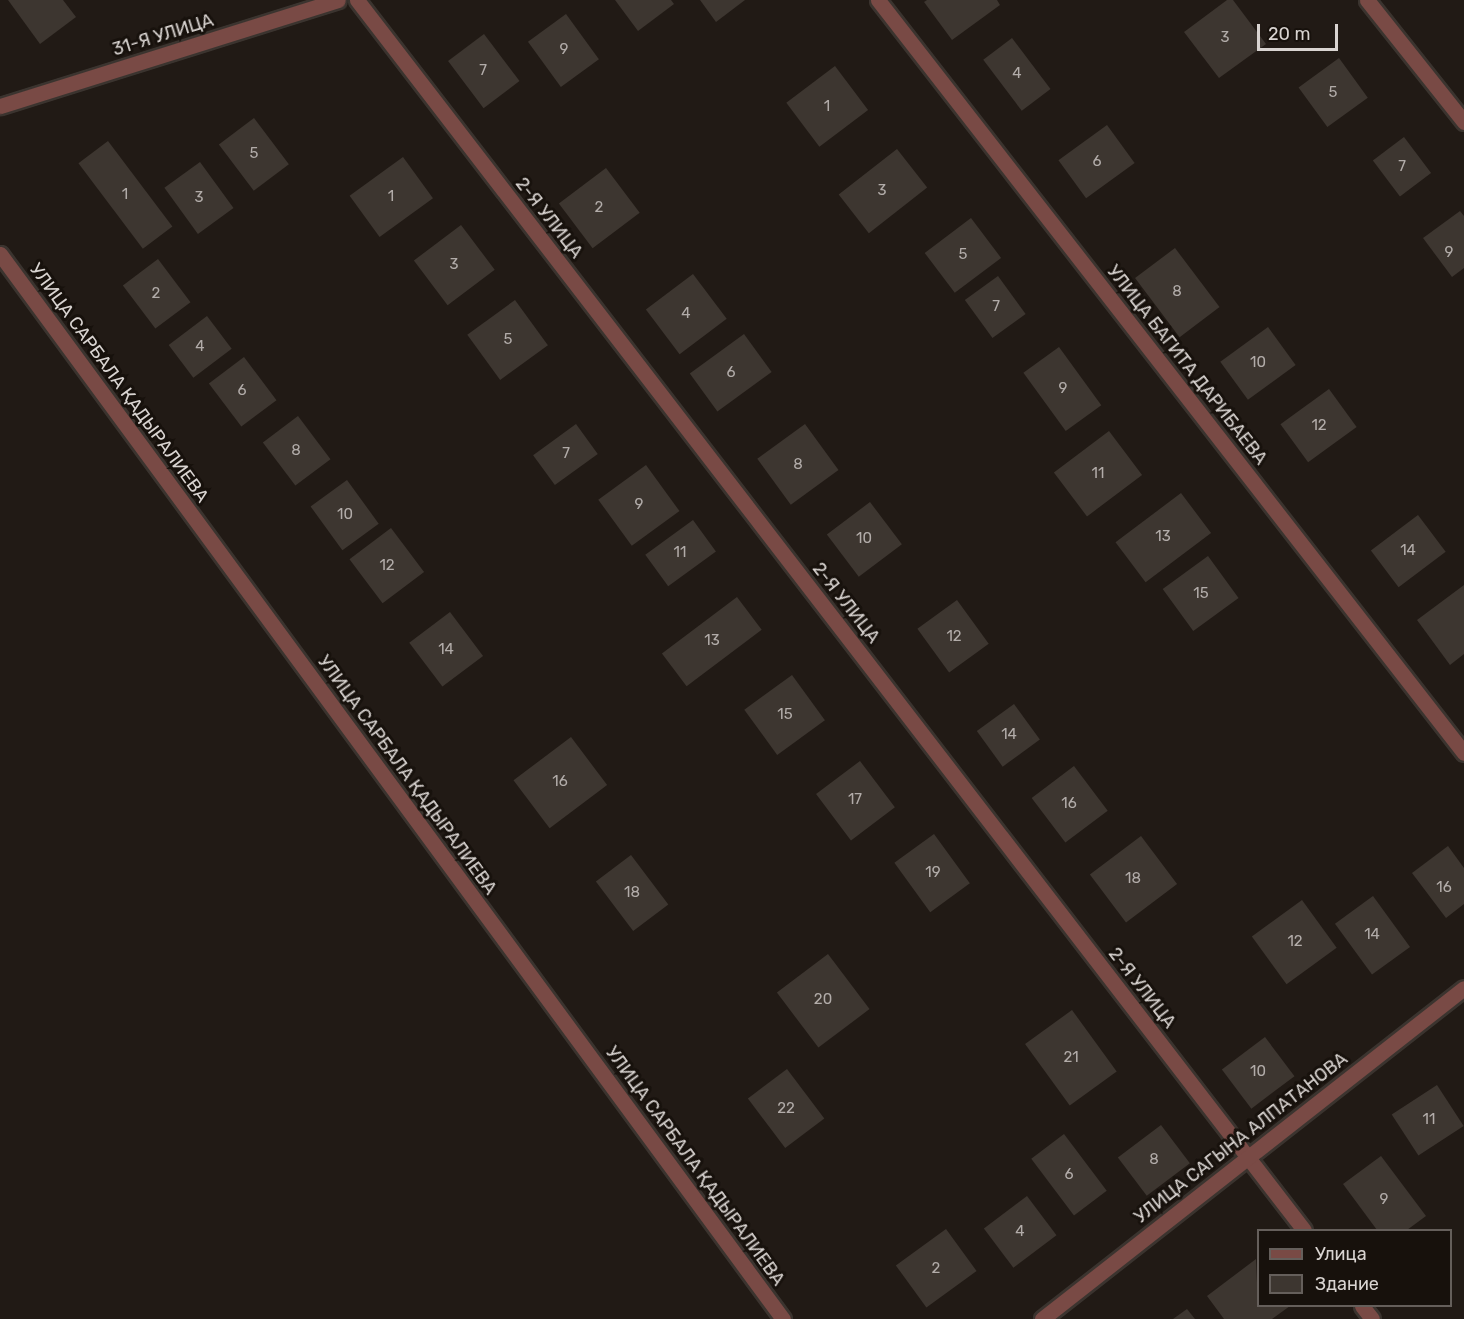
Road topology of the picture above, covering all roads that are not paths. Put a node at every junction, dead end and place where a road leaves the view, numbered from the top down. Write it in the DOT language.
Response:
graph roads {
  1 [pos="338,0"];
  2 [pos="357,0"];
  3 [pos="878,0"];
  4 [pos="1367,0"];
  5 [pos="0,106"];
  6 [pos="1464,122"];
  7 [pos="0,254"];
  8 [pos="1464,753"];
  9 [pos="1464,987"];
  10 [pos="1248,1157"];
  11 [pos="1303,1229"];
  12 [pos="783,1319"];
  13 [pos="1042,1319"];
  1 -- 5 [label="street, 31-Я УЛИЦА"];
  2 -- 10 [label="street, 2-Я УЛИЦА"];
  3 -- 8 [label="street, УЛИЦА БАГИТА ДАРИБАЕВА"];
  4 -- 6 [label="street"];
  7 -- 12 [label="street, УЛИЦА САРБАЛА ҚАДЫРАЛИЕВА"];
  9 -- 10 [label="street, УЛИЦА САГЫНА АЛПАТАНОВА"];
  10 -- 11 [label="street, 2-Я УЛИЦА"];
  10 -- 13 [label="street, УЛИЦА САГЫНА АЛПАТАНОВА"];
}
